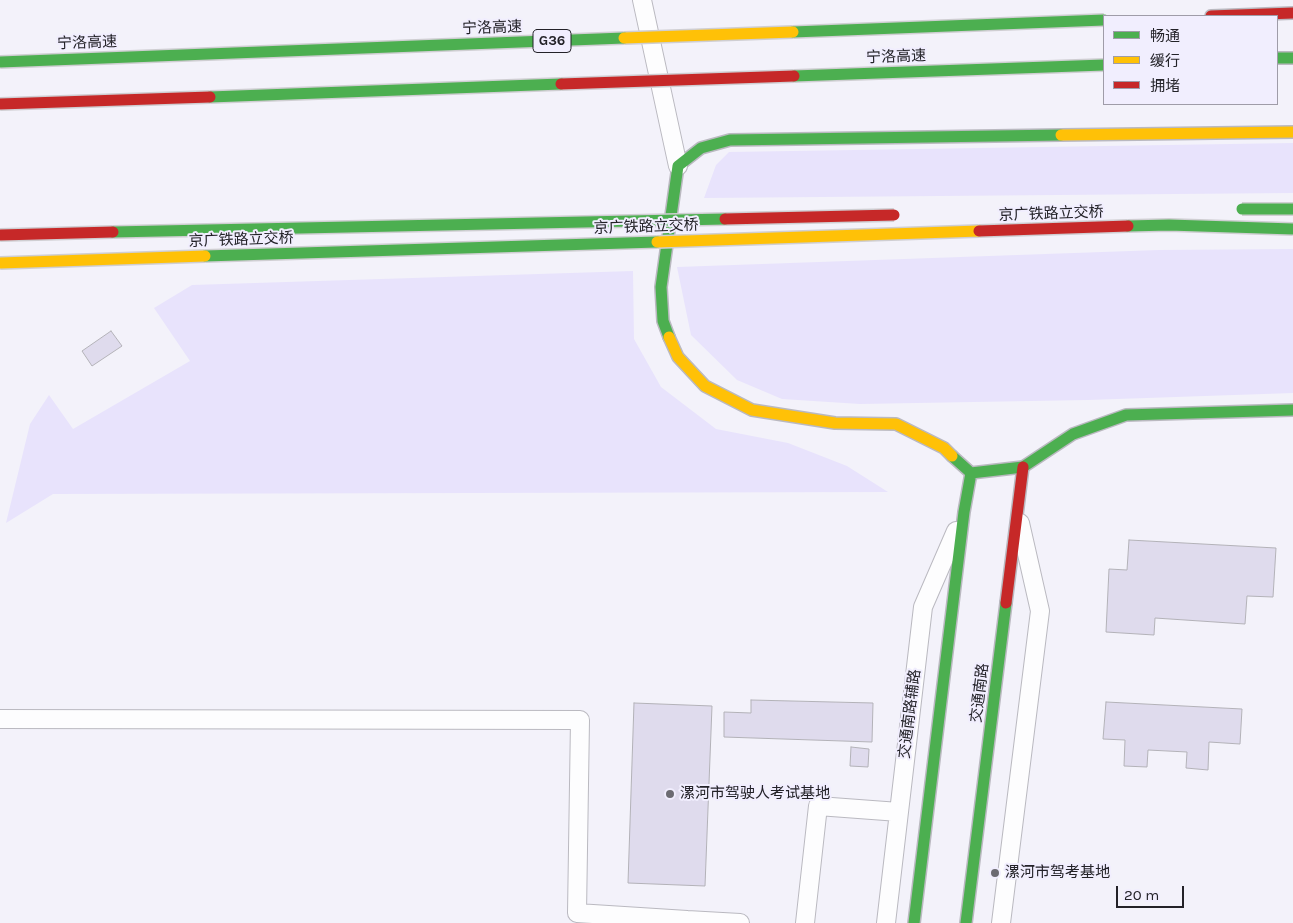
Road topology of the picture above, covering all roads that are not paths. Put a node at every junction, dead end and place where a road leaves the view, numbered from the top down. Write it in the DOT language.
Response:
graph roads {
  1 [pos="642,0"];
  2 [pos="1293,13"];
  3 [pos="1238,15"];
  4 [pos="1103,20"];
  5 [pos="1278,58"];
  6 [pos="1293,58"];
  7 [pos="0,62"];
  8 [pos="1103,64"];
  9 [pos="0,104"];
  10 [pos="1293,132"];
  11 [pos="678,166"];
  12 [pos="1234,209"];
  13 [pos="1293,210"];
  14 [pos="906,215"];
  15 [pos="1293,229"];
  16 [pos="0,235"];
  17 [pos="0,263"];
  18 [pos="1293,410"];
  19 [pos="1024,467"];
  20 [pos="971,473"];
  21 [pos="1018,511"];
  22 [pos="964,512"];
  23 [pos="0,719"];
  24 [pos="899,812"];
  25 [pos="686,922"];
  26 [pos="740,923"];
  27 [pos="804,923"];
  28 [pos="886,923"];
  29 [pos="914,923"];
  30 [pos="966,923"];
  31 [pos="1001,923"];
  1 -- 11 [label="street"];
  2 -- 3 [label="main road"];
  4 -- 7 [label="main road, 宁洛高速 / G36, bridge"];
  5 -- 6 [label="main road"];
  8 -- 9 [label="main road, 宁洛高速, bridge"];
  10 -- 11 [label="main road"];
  11 -- 20 [label="main road"];
  12 -- 13 [label="main road, bridge"];
  14 -- 16 [label="main road, 京广铁路立交桥, bridge"];
  15 -- 17 [label="main road, 京广铁路立交桥, bridge"];
  18 -- 19 [label="main road"];
  19 -- 20 [label="main road"];
  19 -- 21 [label="main road, 交通南路"];
  20 -- 22 [label="main road"];
  21 -- 30 [label="main road, 交通南路"];
  21 -- 31 [label="street"];
  22 -- 24 [label="street, 交通南路辅路"];
  22 -- 29 [label="main road"];
  23 -- 25 [label="street"];
  24 -- 27 [label="street"];
  24 -- 28 [label="street, 交通南路辅路"];
  25 -- 26 [label="street"];
}
